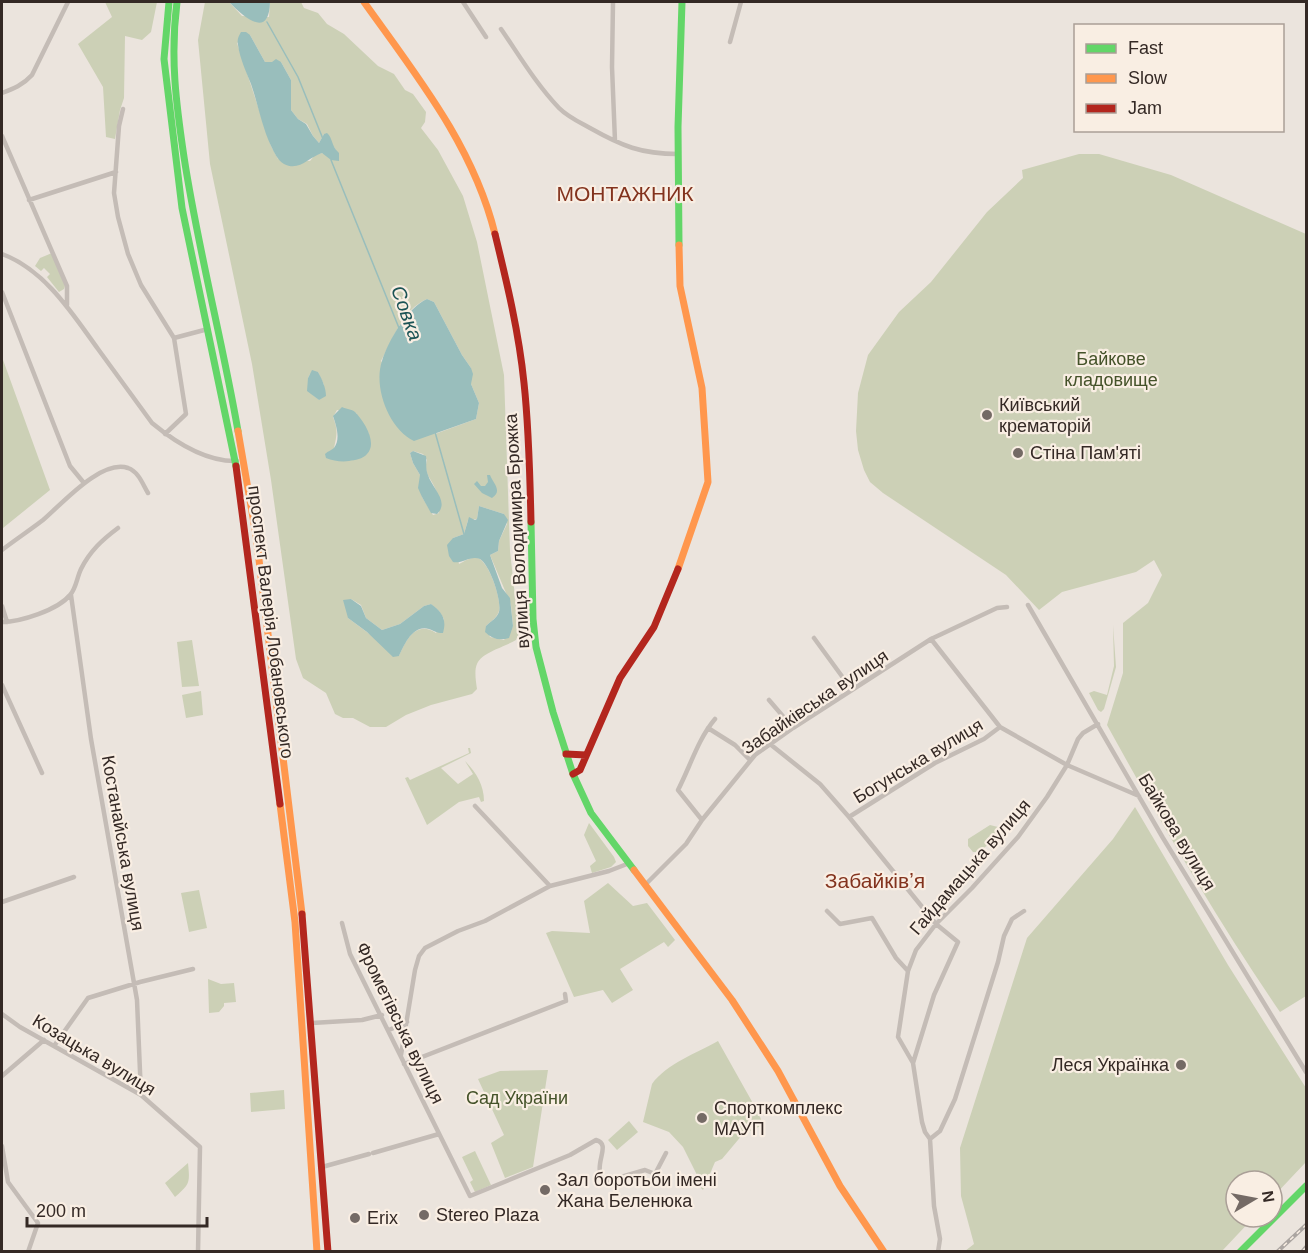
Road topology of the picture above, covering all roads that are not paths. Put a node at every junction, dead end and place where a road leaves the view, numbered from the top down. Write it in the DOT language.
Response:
graph roads {
  1 [pos="68,2"];
  2 [pos="169,2"];
  3 [pos="177,2"];
  4 [pos="364,2"];
  5 [pos="463,2"];
  6 [pos="613,2"];
  7 [pos="682,2"];
  8 [pos="741,2"];
  9 [pos="501,28"];
  10 [pos="486,37"];
  11 [pos="730,42"];
  12 [pos="2,93"];
  13 [pos="123,109"];
  14 [pos="2,136"];
  15 [pos="615,141"];
  16 [pos="678,154"];
  17 [pos="116,171"];
  18 [pos="29,200"];
  19 [pos="2,254"];
  20 [pos="2,292"];
  21 [pos="67,306"];
  22 [pos="208,329"];
  23 [pos="174,339"];
  24 [pos="165,434"];
  25 [pos="239,461"];
  26 [pos="84,483"];
  27 [pos="148,493"];
  28 [pos="118,528"];
  29 [pos="2,550"];
  30 [pos="71,595"];
  31 [pos="1028,605"];
  32 [pos="2,606"];
  33 [pos="1007,608"];
  34 [pos="4,622"];
  35 [pos="814,638"];
  36 [pos="932,639"];
  37 [pos="2,685"];
  38 [pos="852,690"];
  39 [pos="769,700"];
  40 [pos="715,719"];
  41 [pos="1098,724"];
  42 [pos="1000,727"];
  43 [pos="708,728"];
  44 [pos="793,728"];
  45 [pos="771,744"];
  46 [pos="566,754"];
  47 [pos="586,755"];
  48 [pos="750,760"];
  49 [pos="1067,765"];
  50 [pos="42,773"];
  51 [pos="573,774"];
  52 [pos="1139,796"];
  53 [pos="475,806"];
  54 [pos="849,817"];
  55 [pos="702,820"];
  56 [pos="627,864"];
  57 [pos="74,877"];
  58 [pos="645,885"];
  59 [pos="550,886"];
  60 [pos="2,902"];
  61 [pos="827,911"];
  62 [pos="1024,911"];
  63 [pos="342,922"];
  64 [pos="936,924"];
  65 [pos="193,969"];
  66 [pos="908,971"];
  67 [pos="134,984"];
  68 [pos="565,994"];
  69 [pos="2,1014"];
  70 [pos="382,1015"];
  71 [pos="407,1022"];
  72 [pos="312,1023"];
  73 [pos="390,1030"];
  74 [pos="44,1040"];
  75 [pos="54,1046"];
  76 [pos="401,1055"];
  77 [pos="913,1063"];
  78 [pos="405,1064"];
  79 [pos="1306,1072"];
  80 [pos="2,1076"];
  81 [pos="141,1095"];
  82 [pos="439,1134"];
  83 [pos="930,1139"];
  84 [pos="2,1146"];
  85 [pos="666,1153"];
  86 [pos="322,1167"];
  87 [pos="1306,1186"];
  88 [pos="27,1251"];
  89 [pos="198,1251"];
  90 [pos="317,1251"];
  91 [pos="327,1251"];
  92 [pos="884,1251"];
  93 [pos="938,1251"];
  94 [pos="1240,1251"];
  1 -- 12 [label="street"];
  2 -- 22 [label="main road, проспект Валерія Лобановського"];
  3 -- 25 [label="main road, проспект Валерія Лобановського"];
  4 -- 46 [label="main road, вулиця Володимира Брожка"];
  5 -- 10 [label="street"];
  6 -- 15 [label="street"];
  7 -- 16 [label="main road"];
  8 -- 11 [label="street"];
  9 -- 15 [label="street"];
  13 -- 17 [label="street"];
  14 -- 18 [label="street"];
  15 -- 16 [label="street"];
  16 -- 47 [label="main road"];
  17 -- 18 [label="street"];
  17 -- 23 [label="street"];
  18 -- 21 [label="street"];
  19 -- 21 [label="street"];
  20 -- 26 [label="street"];
  21 -- 24 [label="street"];
  22 -- 23 [label="street"];
  22 -- 25 [label="main road, проспект Валерія Лобановського"];
  23 -- 24 [label="street"];
  24 -- 25 [label="street"];
  25 -- 72 [label="main road, проспект Валерія Лобановського"];
  25 -- 90 [label="main road, проспект Валерія Лобановського"];
  26 -- 27 [label="street"];
  26 -- 29 [label="street"];
  28 -- 30 [label="street"];
  30 -- 34 [label="street"];
  30 -- 67 [label="street, Костанайська вулиця"];
  31 -- 41 [label="street, Байкова вулиця"];
  32 -- 34 [label="street"];
  33 -- 36 [label="street, Забайківська вулиця"];
  35 -- 38 [label="street"];
  36 -- 38 [label="street, Забайківська вулиця"];
  36 -- 42 [label="street"];
  37 -- 50 [label="street"];
  38 -- 44 [label="street, Забайківська вулиця"];
  39 -- 44 [label="street"];
  40 -- 43 [label="street"];
  41 -- 49 [label="street, Гайдамацька вулиця"];
  41 -- 52 [label="street, Байкова вулиця"];
  42 -- 49 [label="street"];
  42 -- 54 [label="street, Богунська вулиця"];
  43 -- 48 [label="street"];
  43 -- 55 [label="street"];
  44 -- 45 [label="street, Забайківська вулиця"];
  45 -- 48 [label="street, Забайківська вулиця"];
  45 -- 54 [label="street"];
  46 -- 47 [label="main road"];
  46 -- 51 [label="main road, вулиця Володимира Брожка"];
  47 -- 51 [label="main road"];
  48 -- 55 [label="street, Забайківська вулиця"];
  49 -- 52 [label="street"];
  49 -- 64 [label="street, Гайдамацька вулиця"];
  51 -- 56 [label="main road, вулиця Володимира Брожка"];
  52 -- 79 [label="street, Байкова вулиця"];
  53 -- 59 [label="street"];
  54 -- 64 [label="street"];
  55 -- 58 [label="street, Забайківська вулиця"];
  56 -- 58 [label="main road, вулиця Володимира Брожка"];
  56 -- 59 [label="street"];
  57 -- 60 [label="street"];
  58 -- 92 [label="main road, вулиця Володимира Брожка"];
  59 -- 71 [label="street"];
  61 -- 66 [label="street"];
  62 -- 83 [label="street"];
  63 -- 70 [label="street, Фрометівська вулиця"];
  64 -- 66 [label="street, Гайдамацька вулиця"];
  64 -- 77 [label="street"];
  65 -- 67 [label="street"];
  66 -- 77 [label="street, Гайдамацька вулиця"];
  67 -- 75 [label="street"];
  67 -- 81 [label="street, Костанайська вулиця"];
  68 -- 78 [label="street"];
  69 -- 74 [label="street, Козацька вулиця"];
  70 -- 72 [label="street"];
  70 -- 73 [label="street, Фрометівська вулиця"];
  71 -- 73 [label="street"];
  71 -- 76 [label="street"];
  72 -- 86 [label="main road, проспект Валерія Лобановського"];
  73 -- 76 [label="street, Фрометівська вулиця"];
  74 -- 75 [label="street, Козацька вулиця"];
  74 -- 80 [label="street"];
  75 -- 81 [label="street, Козацька вулиця"];
  76 -- 78 [label="street, Фрометівська вулиця"];
  77 -- 83 [label="street, Гайдамацька вулиця"];
  78 -- 82 [label="street, Фрометівська вулиця"];
  81 -- 89 [label="street, Козацька вулиця"];
  82 -- 85 [label="street, Фрометівська вулиця"];
  82 -- 86 [label="street"];
  83 -- 93 [label="street, Гайдамацька вулиця"];
  84 -- 88 [label="street"];
  86 -- 91 [label="main road, проспект Валерія Лобановського"];
  87 -- 94 [label="main road"];
}
